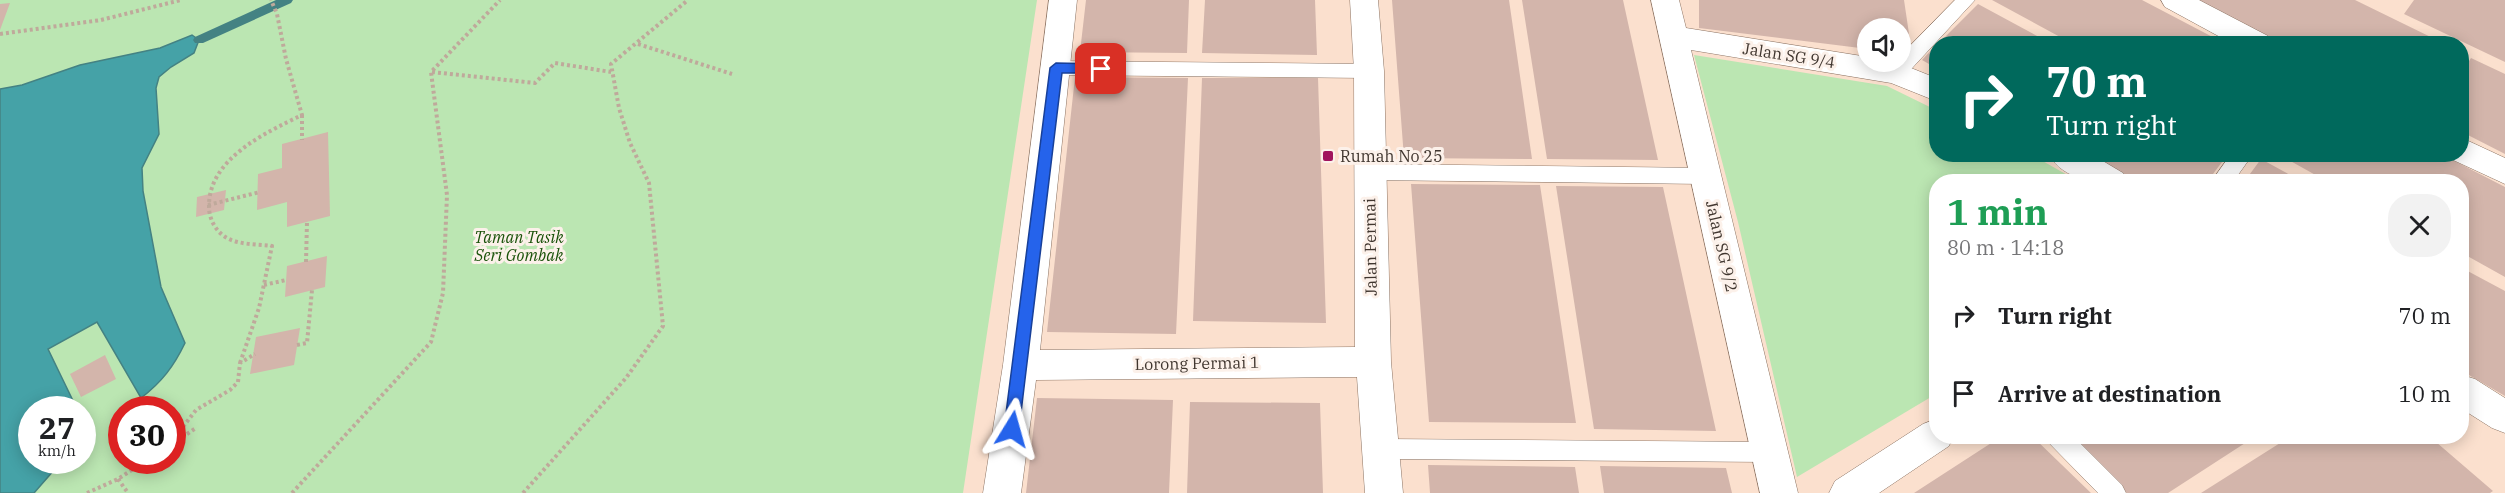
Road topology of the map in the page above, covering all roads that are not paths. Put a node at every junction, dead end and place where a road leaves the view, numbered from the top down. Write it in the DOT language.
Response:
graph roads {
  1 [pos="1063,0"];
  2 [pos="1364,0"];
  3 [pos="1665,0"];
  4 [pos="1966,0"];
  5 [pos="2175,0"];
  6 [pos="1931,36"];
  7 [pos="2243,36"];
  8 [pos="1674,37"];
  9 [pos="1929,38"];
  10 [pos="1911,57"];
  11 [pos="1857,66"];
  12 [pos="1056,68"];
  13 [pos="1369,71"];
  14 [pos="1896,72"];
  15 [pos="1929,87"];
  16 [pos="2469,154"];
  17 [pos="2078,162"];
  18 [pos="2237,162"];
  19 [pos="1369,172"];
  20 [pos="2505,172"];
  21 [pos="2098,174"];
  22 [pos="2227,174"];
  23 [pos="1706,176"];
  24 [pos="1373,362"];
  25 [pos="1021,365"];
  26 [pos="2469,394"];
  27 [pos="2505,417"];
  28 [pos="1929,440"];
  29 [pos="2065,444"];
  30 [pos="1381,449"];
  31 [pos="1769,452"];
  32 [pos="1002,493"];
  33 [pos="1384,493"];
  34 [pos="1779,493"];
  35 [pos="1848,493"];
  36 [pos="2114,493"];
  1 -- 12 [label="street"];
  2 -- 13 [label="street, Jalan Permai"];
  3 -- 8 [label="street, Jalan SG 9/2"];
  4 -- 6 [label="lane"];
  5 -- 7 [label="street"];
  8 -- 11 [label="street, Jalan SG 9/4"];
  8 -- 23 [label="street, Jalan SG 9/2"];
  9 -- 10 [label="lane"];
  12 -- 13 [label="lane"];
  12 -- 25 [label="street"];
  13 -- 19 [label="street, Jalan Permai"];
  14 -- 15 [label="street, Jalan SG 9/4"];
  16 -- 20 [label="street"];
  17 -- 21 [label="street"];
  18 -- 22 [label="lane"];
  19 -- 23 [label="lane"];
  19 -- 24 [label="street, Jalan Permai"];
  23 -- 31 [label="street, Jalan SG 9/2"];
  24 -- 25 [label="street, Lorong Permai 1"];
  24 -- 30 [label="street, Jalan Permai"];
  25 -- 32 [label="street"];
  26 -- 27 [label="street"];
  28 -- 35 [label="street"];
  29 -- 36 [label="lane"];
  30 -- 31 [label="lane"];
  30 -- 33 [label="street, Jalan Permai"];
  31 -- 34 [label="street, Jalan SG 9/2"];
}
